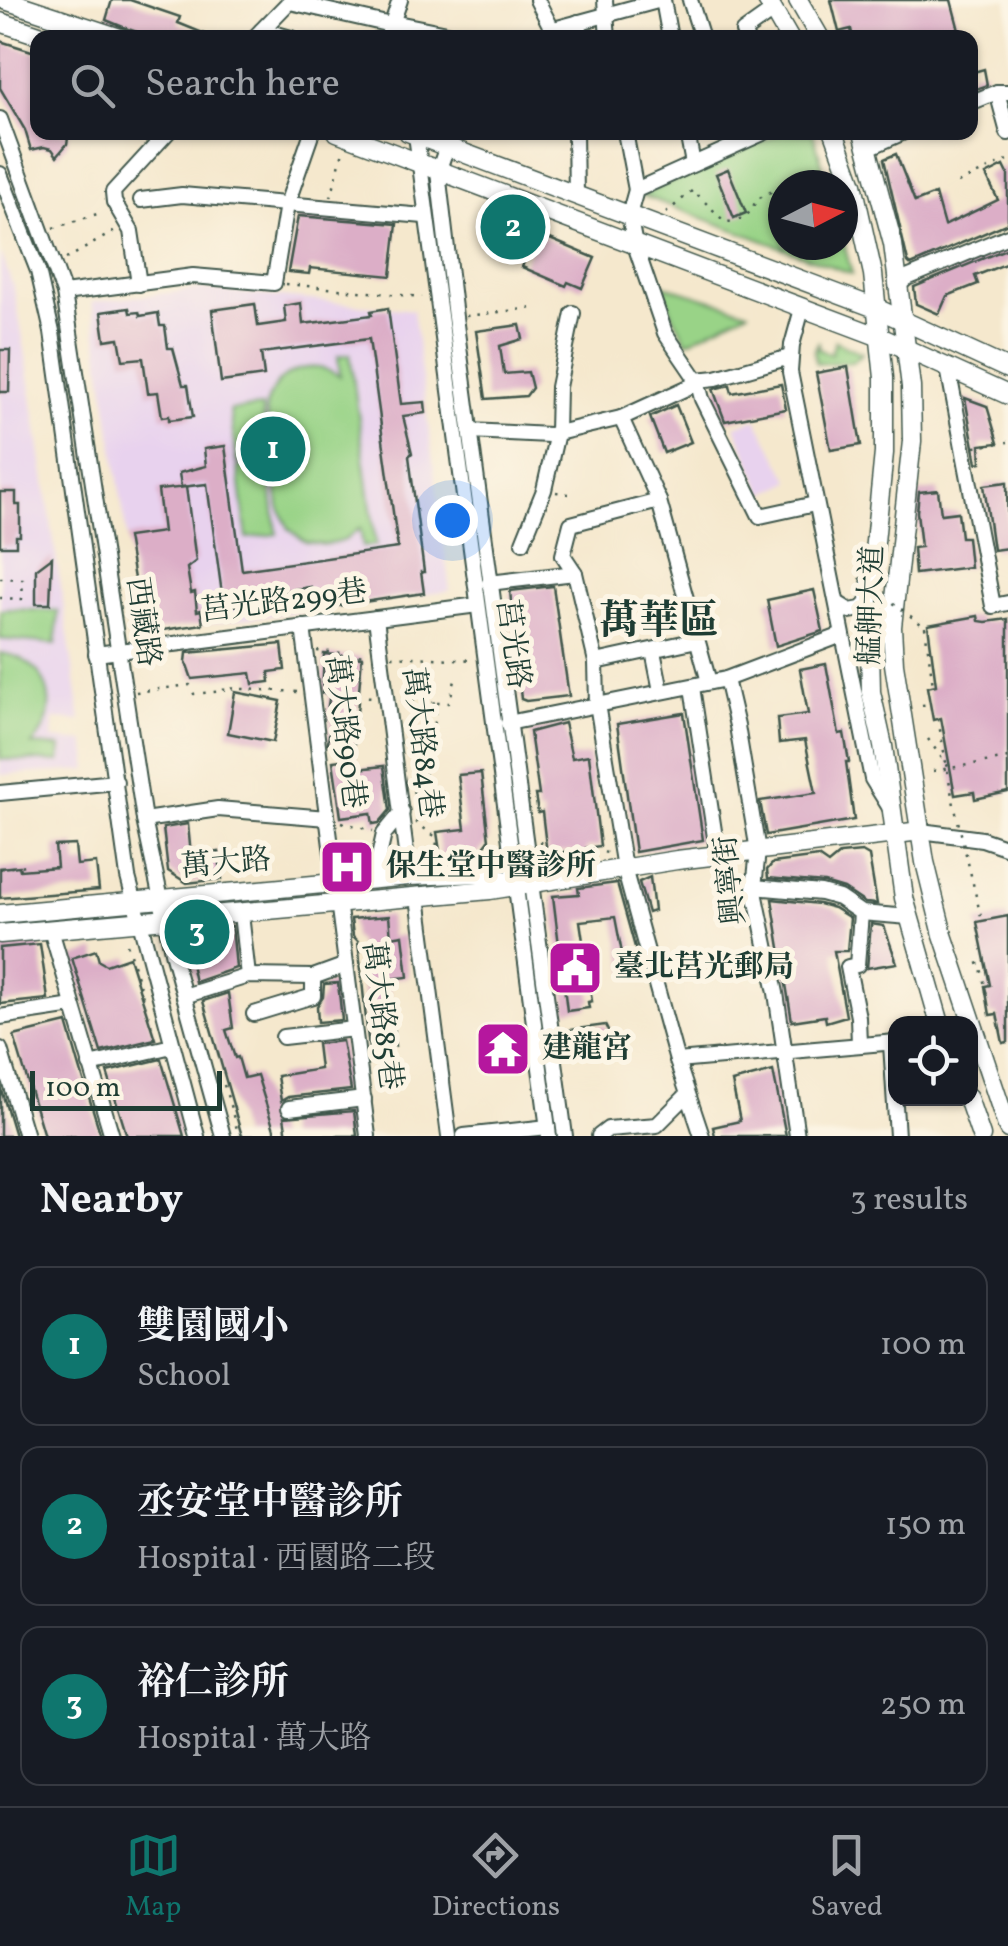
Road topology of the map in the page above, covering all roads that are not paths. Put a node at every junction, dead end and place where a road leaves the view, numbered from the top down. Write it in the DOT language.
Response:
graph roads {
  1 [pos="400,0"];
  2 [pos="536,0"];
  3 [pos="662,0"];
  4 [pos="690,0"];
  5 [pos="798,0"];
  6 [pos="10,1"];
  7 [pos="284,3"];
  8 [pos="771,5"];
  9 [pos="604,7"];
  10 [pos="0,22"];
  11 [pos="390,28"];
  12 [pos="96,30"];
  13 [pos="261,30"];
  14 [pos="553,30"];
  15 [pos="580,30"];
  16 [pos="668,30"];
  17 [pos="699,30"];
  18 [pos="745,30"];
  19 [pos="785,30"];
  20 [pos="815,30"];
  21 [pos="30,32"];
  22 [pos="1003,92"];
  23 [pos="978,100"];
  24 [pos="0,119"];
  25 [pos="1008,132"];
  26 [pos="161,140"];
  27 [pos="309,140"];
  28 [pos="359,140"];
  29 [pos="413,140"];
  30 [pos="430,140"];
  31 [pos="575,140"];
  32 [pos="627,140"];
  33 [pos="689,140"];
  34 [pos="733,140"];
  35 [pos="837,140"];
  36 [pos="866,140"];
  37 [pos="447,146"];
  38 [pos="417,160"];
  39 [pos="693,164"];
  40 [pos="438,172"];
  41 [pos="0,174"];
  42 [pos="636,190"];
  43 [pos="576,196"];
  44 [pos="141,200"];
  45 [pos="287,204"];
  46 [pos="629,215"];
  47 [pos="424,216"];
  48 [pos="1008,236"];
  49 [pos="635,245"];
  50 [pos="139,284"];
  51 [pos="900,284"];
  52 [pos="64,294"];
  53 [pos="802,308"];
  54 [pos="574,313"];
  55 [pos="891,315"];
  56 [pos="880,337"];
  57 [pos="908,349"];
  58 [pos="790,356"];
  59 [pos="948,368"];
  60 [pos="1008,369"];
  61 [pos="698,380"];
  62 [pos="1008,396"];
  63 [pos="621,418"];
  64 [pos="470,432"];
  65 [pos="558,433"];
  66 [pos="659,501"];
  67 [pos="815,504"];
  68 [pos="523,542"];
  69 [pos="574,573"];
  70 [pos="489,584"];
  71 [pos="870,601"];
  72 [pos="837,603"];
  73 [pos="1008,604"];
  74 [pos="478,605"];
  75 [pos="376,618"];
  76 [pos="303,627"];
  77 [pos="842,635"];
  78 [pos="697,640"];
  79 [pos="118,650"];
  80 [pos="653,652"];
  81 [pos="96,654"];
  82 [pos="596,662"];
  83 [pos="726,679"];
  84 [pos="709,682"];
  85 [pos="692,687"];
  86 [pos="661,691"];
  87 [pos="598,704"];
  88 [pos="508,723"];
  89 [pos="116,782"];
  90 [pos="0,792"];
  91 [pos="402,812"];
  92 [pos="893,813"];
  93 [pos="326,818"];
  94 [pos="144,820"];
  95 [pos="921,831"];
  96 [pos="894,834"];
  97 [pos="1008,848"];
  98 [pos="758,851"];
  99 [pos="718,857"];
  100 [pos="624,868"];
  101 [pos="409,876"];
  102 [pos="374,879"];
  103 [pos="336,882"];
  104 [pos="524,883"];
  105 [pos="754,887"];
  106 [pos="418,897"];
  107 [pos="160,898"];
  108 [pos="133,901"];
  109 [pos="339,904"];
  110 [pos="861,913"];
  111 [pos="0,914"];
  112 [pos="241,914"];
  113 [pos="909,918"];
  114 [pos="166,921"];
  115 [pos="138,924"];
  116 [pos="51,930"];
  117 [pos="0,934"];
  118 [pos="346,966"];
  119 [pos="248,976"];
  120 [pos="314,977"];
  121 [pos="184,996"];
  122 [pos="73,1006"];
  123 [pos="254,1014"];
  124 [pos="938,1016"];
  125 [pos="0,1017"];
  126 [pos="354,1029"];
  127 [pos="283,1037"];
  128 [pos="888,1043"];
  129 [pos="859,1044"];
  130 [pos="172,1046"];
  131 [pos="0,1049"];
  132 [pos="785,1050"];
  133 [pos="677,1062"];
  134 [pos="90,1065"];
  135 [pos="687,1095"];
  136 [pos="364,1099"];
  137 [pos="896,1106"];
  138 [pos="971,1106"];
  139 [pos="289,1108"];
  140 [pos="1008,1130"];
  141 [pos="549,1131"];
  142 [pos="26,1136"];
  143 [pos="112,1136"];
  144 [pos="197,1136"];
  145 [pos="223,1136"];
  146 [pos="368,1136"];
  147 [pos="449,1136"];
  148 [pos="464,1136"];
  149 [pos="565,1136"];
  150 [pos="598,1136"];
  151 [pos="702,1136"];
  152 [pos="797,1136"];
  153 [pos="897,1136"];
  154 [pos="981,1136"];
  1 -- 11 [label="street"];
  2 -- 14 [label="street"];
  3 -- 9 [label="street"];
  3 -- 16 [label="street"];
  4 -- 17 [label="street"];
  5 -- 20 [label="main road"];
  6 -- 12 [label="main road"];
  7 -- 11 [label="street"];
  7 -- 13 [label="street"];
  8 -- 18 [label="street"];
  8 -- 19 [label="main road"];
  9 -- 15 [label="street"];
  10 -- 21 [label="main road"];
  22 -- 23 [label="street"];
  22 -- 25 [label="street"];
  24 -- 52 [label="street, 西藏路"];
  26 -- 50 [label="street"];
  27 -- 45 [label="street"];
  28 -- 38 [label="main road"];
  29 -- 38 [label="street, 莒光路"];
  30 -- 37 [label="main road"];
  31 -- 43 [label="street"];
  32 -- 42 [label="street"];
  33 -- 39 [label="street"];
  34 -- 39 [label="street"];
  35 -- 55 [label="main road, 艋舺大道"];
  36 -- 51 [label="main road, 艋舺大道"];
  37 -- 40 [label="street"];
  37 -- 43 [label="main road"];
  38 -- 40 [label="main road"];
  38 -- 47 [label="street, 莒光路"];
  39 -- 42 [label="street"];
  40 -- 49 [label="main road"];
  40 -- 64 [label="street, 莒光路"];
  41 -- 81 [label="street, 西藏路"];
  42 -- 46 [label="street"];
  43 -- 46 [label="main road"];
  44 -- 45 [label="street"];
  45 -- 47 [label="street"];
  45 -- 50 [label="street"];
  46 -- 49 [label="street"];
  46 -- 55 [label="main road"];
  47 -- 74 [label="street, 莒光路"];
  48 -- 51 [label="street"];
  49 -- 53 [label="main road"];
  49 -- 61 [label="street"];
  50 -- 52 [label="street"];
  51 -- 55 [label="main road, 艋舺大道"];
  52 -- 79 [label="street, 西藏路"];
  53 -- 56 [label="main road"];
  53 -- 58 [label="street, 艋舺大道"];
  54 -- 65 [label="street"];
  55 -- 56 [label="main road, 艋舺大道"];
  55 -- 57 [label="main road, 艋舺大道"];
  55 -- 60 [label="main road"];
  56 -- 57 [label="main road"];
  56 -- 71 [label="main road, 艋舺大道"];
  57 -- 59 [label="main road"];
  57 -- 95 [label="main road, 艋舺大道"];
  58 -- 61 [label="street"];
  58 -- 67 [label="street, 艋舺大道"];
  59 -- 62 [label="main road"];
  59 -- 73 [label="street"];
  61 -- 63 [label="street"];
  61 -- 67 [label="street"];
  63 -- 65 [label="street"];
  63 -- 66 [label="street"];
  64 -- 65 [label="street"];
  64 -- 70 [label="street, 莒光路"];
  65 -- 68 [label="street"];
  66 -- 69 [label="street"];
  66 -- 78 [label="street"];
  67 -- 72 [label="street, 艋舺大道"];
  69 -- 70 [label="street"];
  69 -- 82 [label="street"];
  70 -- 88 [label="street, 莒光路"];
  71 -- 72 [label="street, 艋舺大道"];
  71 -- 92 [label="main road, 艋舺大道"];
  72 -- 77 [label="street, 艋舺大道"];
  74 -- 75 [label="street, 莒光路299巷"];
  74 -- 104 [label="street, 莒光路"];
  75 -- 76 [label="street, 莒光路299巷"];
  75 -- 91 [label="street, 萬大路84巷"];
  76 -- 79 [label="street, 莒光路299巷"];
  76 -- 93 [label="street, 萬大路90巷"];
  77 -- 83 [label="street"];
  77 -- 92 [label="street, 艋舺大道"];
  78 -- 80 [label="street"];
  78 -- 84 [label="street"];
  79 -- 81 [label="street, 莒光路299巷"];
  79 -- 94 [label="street, 西藏路"];
  80 -- 82 [label="street"];
  80 -- 86 [label="street"];
  81 -- 89 [label="street, 西藏路"];
  82 -- 87 [label="street"];
  83 -- 84 [label="street"];
  83 -- 98 [label="street, 興寧街"];
  84 -- 85 [label="street"];
  85 -- 86 [label="street"];
  85 -- 99 [label="street"];
  86 -- 87 [label="street"];
  87 -- 88 [label="street"];
  87 -- 100 [label="street"];
  88 -- 104 [label="street, 莒光路"];
  89 -- 90 [label="street"];
  89 -- 108 [label="street, 西藏路"];
  91 -- 101 [label="street, 萬大路84巷"];
  91 -- 102 [label="street"];
  92 -- 96 [label="main road, 艋舺大道"];
  93 -- 94 [label="street"];
  93 -- 103 [label="street, 萬大路90巷"];
  94 -- 107 [label="street, 西藏路"];
  95 -- 96 [label="main road, 萬大路"];
  95 -- 97 [label="street"];
  95 -- 140 [label="main road, 艋舺大道"];
  96 -- 98 [label="main road, 萬大路"];
  96 -- 113 [label="main road, 艋舺大道"];
  98 -- 99 [label="main road, 萬大路"];
  98 -- 105 [label="street, 興寧街"];
  99 -- 100 [label="main road, 萬大路"];
  100 -- 104 [label="main road, 萬大路"];
  100 -- 133 [label="street"];
  101 -- 102 [label="main road, 萬大路"];
  101 -- 104 [label="main road, 萬大路"];
  102 -- 103 [label="main road, 萬大路"];
  103 -- 107 [label="main road, 萬大路"];
  103 -- 109 [label="street, 萬大路90巷"];
  104 -- 106 [label="main road, 萬大路"];
  104 -- 141 [label="street, 莒光路"];
  104 -- 149 [label="street, 莒光路"];
  105 -- 110 [label="street"];
  105 -- 132 [label="street, 興寧街"];
  106 -- 109 [label="main road, 萬大路"];
  106 -- 147 [label="street"];
  107 -- 108 [label="main road, 萬大路"];
  107 -- 114 [label="street, 西藏路"];
  108 -- 111 [label="main road, 萬大路"];
  108 -- 115 [label="street, 西藏路"];
  109 -- 112 [label="main road, 萬大路"];
  109 -- 118 [label="street, 萬大路85巷"];
  110 -- 113 [label="street"];
  110 -- 129 [label="street"];
  112 -- 114 [label="main road, 萬大路"];
  112 -- 119 [label="street"];
  113 -- 124 [label="main road, 艋舺大道"];
  114 -- 115 [label="main road, 萬大路"];
  114 -- 121 [label="street, 西藏路"];
  115 -- 116 [label="main road, 萬大路"];
  115 -- 130 [label="street, 西藏路"];
  116 -- 117 [label="main road, 萬大路"];
  116 -- 122 [label="street"];
  118 -- 120 [label="street"];
  118 -- 126 [label="street, 萬大路85巷"];
  119 -- 120 [label="street"];
  119 -- 121 [label="street"];
  120 -- 123 [label="street"];
  121 -- 145 [label="street, 西藏路"];
  122 -- 125 [label="street"];
  122 -- 134 [label="street"];
  126 -- 127 [label="street"];
  126 -- 136 [label="street, 萬大路85巷"];
  128 -- 129 [label="street"];
  129 -- 132 [label="street"];
  130 -- 134 [label="street"];
  130 -- 144 [label="street, 西藏路"];
  131 -- 142 [label="street"];
  132 -- 133 [label="street"];
  132 -- 152 [label="street, 興寧街"];
  133 -- 135 [label="street"];
  134 -- 143 [label="street"];
  135 -- 150 [label="street"];
  135 -- 151 [label="street"];
  136 -- 139 [label="street"];
  136 -- 146 [label="street, 萬大路85巷"];
  137 -- 153 [label="street"];
  138 -- 154 [label="main road"];
  141 -- 148 [label="street"];
}
